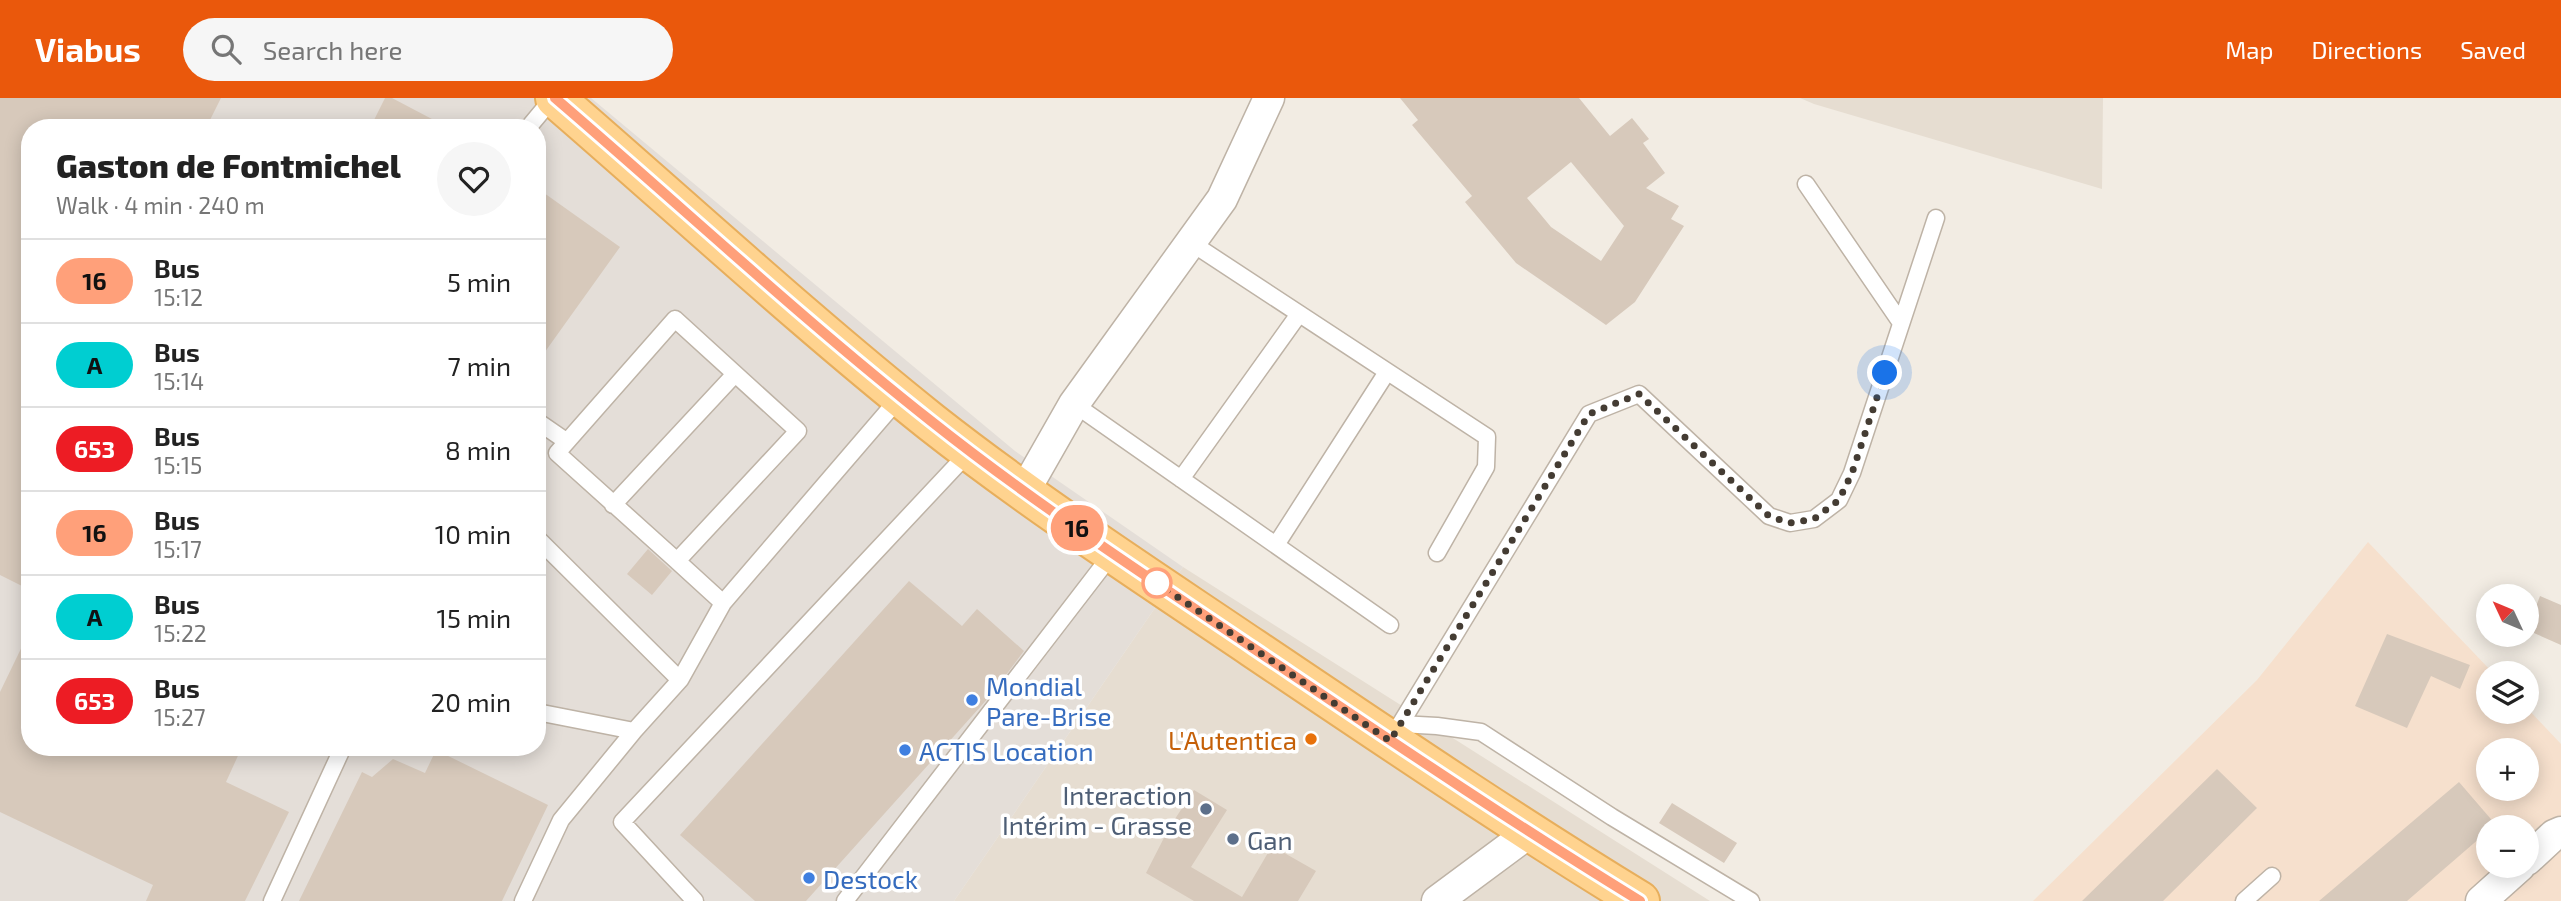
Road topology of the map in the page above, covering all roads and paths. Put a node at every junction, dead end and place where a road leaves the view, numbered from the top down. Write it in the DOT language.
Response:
graph roads {
  1 [pos="554,98"];
  2 [pos="1269,98"];
  3 [pos="536,119"];
  4 [pos="1806,184"];
  5 [pos="1936,218"];
  6 [pos="1190,242"];
  7 [pos="1299,314"];
  8 [pos="1901,323"];
  9 [pos="1387,372"];
  10 [pos="735,374"];
  11 [pos="901,396"];
  12 [pos="1074,404"];
  13 [pos="546,427"];
  14 [pos="566,440"];
  15 [pos="970,451"];
  16 [pos="1181,480"];
  17 [pos="1025,490"];
  18 [pos="613,505"];
  19 [pos="1276,545"];
  20 [pos="546,547"];
  21 [pos="1112,553"];
  22 [pos="1437,553"];
  23 [pos="677,561"];
  24 [pos="723,603"];
  25 [pos="1390,625"];
  26 [pos="680,680"];
  27 [pos="546,714"];
  28 [pos="634,731"];
  29 [pos="1395,732"];
  30 [pos="339,756"];
  31 [pos="1530,832"];
  32 [pos="2561,832"];
  33 [pos="2539,849"];
  34 [pos="2272,876"];
  35 [pos="2507,878"];
  36 [pos="272,901"];
  37 [pos="523,901"];
  38 [pos="695,901"];
  39 [pos="845,901"];
  40 [pos="1437,901"];
  41 [pos="1640,901"];
  42 [pos="1751,901"];
  43 [pos="2244,901"];
  44 [pos="2481,901"];
  1 -- 3 [label="lane"];
  1 -- 11 [label="main road"];
  2 -- 6 [label="street"];
  4 -- 8 [label="lane"];
  5 -- 8 [label="lane"];
  6 -- 7 [label="lane"];
  6 -- 12 [label="street"];
  7 -- 9 [label="lane"];
  7 -- 16 [label="lane"];
  8 -- 29 [label="lane"];
  9 -- 19 [label="lane"];
  9 -- 22 [label="lane"];
  10 -- 14 [label="lane"];
  10 -- 18 [label="lane"];
  10 -- 23 [label="lane"];
  11 -- 15 [label="main road"];
  11 -- 24 [label="lane"];
  12 -- 16 [label="lane"];
  12 -- 17 [label="street"];
  13 -- 14 [label="lane"];
  14 -- 18 [label="lane"];
  15 -- 17 [label="main road"];
  15 -- 38 [label="lane"];
  16 -- 19 [label="lane"];
  17 -- 21 [label="main road"];
  18 -- 23 [label="lane"];
  19 -- 25 [label="lane"];
  20 -- 26 [label="lane"];
  21 -- 29 [label="main road"];
  21 -- 39 [label="lane"];
  23 -- 24 [label="lane"];
  24 -- 26 [label="lane"];
  26 -- 28 [label="lane"];
  27 -- 28 [label="lane"];
  28 -- 37 [label="lane"];
  29 -- 31 [label="main road"];
  29 -- 42 [label="lane"];
  30 -- 36 [label="lane"];
  31 -- 40 [label="street"];
  31 -- 41 [label="main road"];
  32 -- 33 [label="street"];
  34 -- 43 [label="lane"];
  35 -- 44 [label="street"];
}
